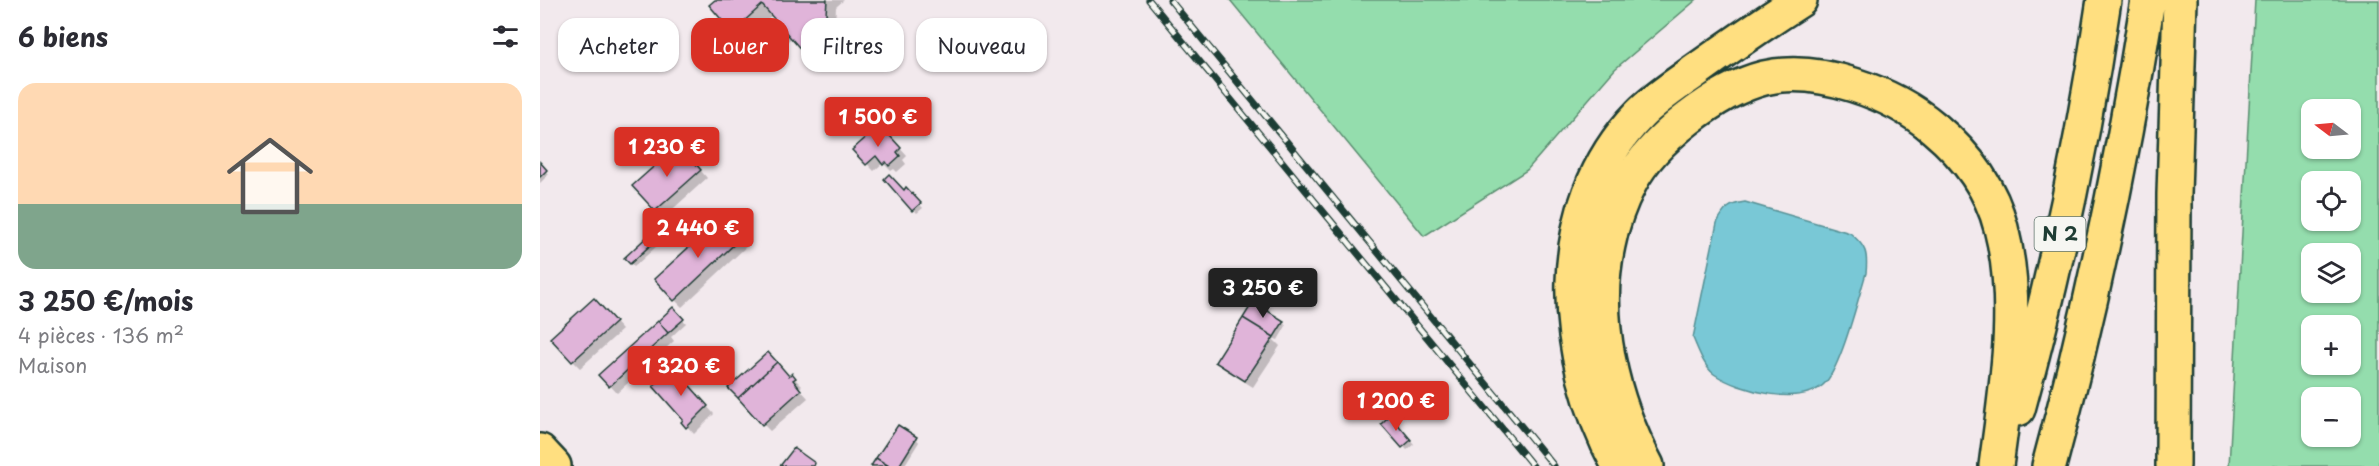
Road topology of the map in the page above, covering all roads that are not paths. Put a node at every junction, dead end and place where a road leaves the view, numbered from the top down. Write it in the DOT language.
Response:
graph roads {
  1 [pos="1800,0"];
  2 [pos="2104,0"];
  3 [pos="2148,0"];
  4 [pos="2180,0"];
  5 [pos="540,451"];
  6 [pos="554,466"];
  7 [pos="1619,466"];
  8 [pos="1647,466"];
  9 [pos="1996,466"];
  10 [pos="2003,466"];
  11 [pos="2049,466"];
  12 [pos="2173,466"];
  1 -- 7 [label="main road"];
  2 -- 10 [label="main road, N 2"];
  3 -- 11 [label="main road, N 2"];
  4 -- 12 [label="main road"];
  5 -- 6 [label="main road"];
  8 -- 9 [label="main road"];
}
